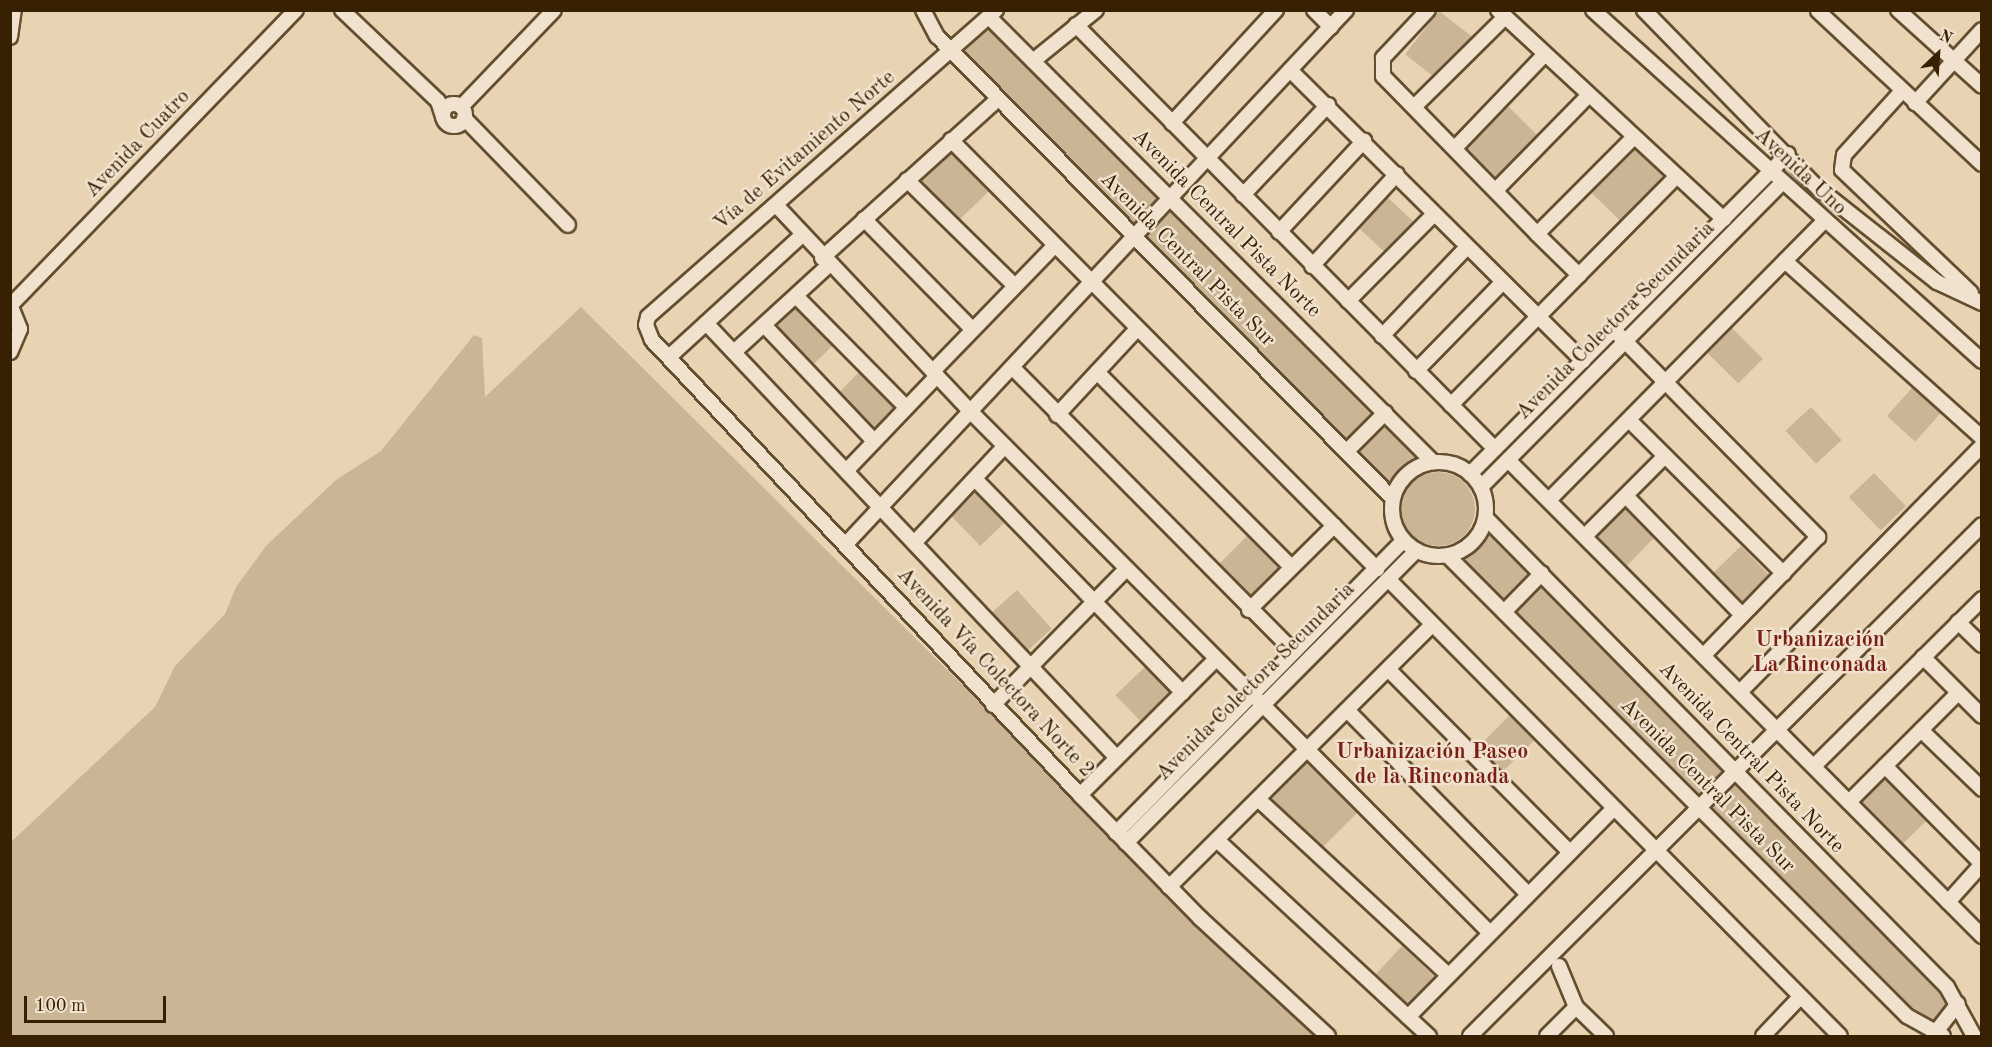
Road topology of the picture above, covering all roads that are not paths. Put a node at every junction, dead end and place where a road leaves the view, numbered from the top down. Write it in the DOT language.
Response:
graph roads {
  1 [pos="14,10"];
  2 [pos="554,10"];
  3 [pos="923,10"];
  4 [pos="1096,10"];
  5 [pos="1276,10"];
  6 [pos="1314,10"];
  7 [pos="1346,10"];
  8 [pos="1428,10"];
  9 [pos="1593,10"];
  10 [pos="1644,10"];
  11 [pos="1898,10"];
  12 [pos="295,11"];
  13 [pos="343,11"];
  14 [pos="1818,11"];
  15 [pos="993,14"];
  16 [pos="1502,14"];
  17 [pos="1076,25"];
  18 [pos="1331,27"];
  19 [pos="1982,30"];
  20 [pos="10,37"];
  21 [pos="952,51"];
  22 [pos="1545,54"];
  23 [pos="1954,60"];
  24 [pos="1033,61"];
  25 [pos="1290,70"];
  26 [pos="1982,86"];
  27 [pos="1902,91"];
  28 [pos="1589,95"];
  29 [pos="998,99"];
  30 [pos="1915,102"];
  31 [pos="1328,105"];
  32 [pos="1415,106"];
  33 [pos="452,112"];
  34 [pos="1172,123"];
  35 [pos="1634,137"];
  36 [pos="951,141"];
  37 [pos="1364,141"];
  38 [pos="1455,148"];
  39 [pos="1788,154"];
  40 [pos="1208,158"];
  41 [pos="1982,164"];
  42 [pos="1770,172"];
  43 [pos="1397,174"];
  44 [pos="1677,176"];
  45 [pos="907,180"];
  46 [pos="1781,184"];
  47 [pos="1496,190"];
  48 [pos="1243,195"];
  49 [pos="1171,199"];
  50 [pos="776,205"];
  51 [pos="1434,214"];
  52 [pos="864,219"];
  53 [pos="1724,219"];
  54 [pos="1823,222"];
  55 [pos="568,225"];
  56 [pos="1279,232"];
  57 [pos="1537,234"];
  58 [pos="802,235"];
  59 [pos="1136,238"];
  60 [pos="1054,246"];
  61 [pos="1467,248"];
  62 [pos="826,261"];
  63 [pos="1785,261"];
  64 [pos="1312,266"];
  65 [pos="1580,275"];
  66 [pos="1503,282"];
  67 [pos="1094,284"];
  68 [pos="1015,286"];
  69 [pos="796,296"];
  70 [pos="1348,301"];
  71 [pos="1982,303"];
  72 [pos="11,305"];
  73 [pos="1538,318"];
  74 [pos="706,323"];
  75 [pos="764,325"];
  76 [pos="646,326"];
  77 [pos="972,329"];
  78 [pos="1137,329"];
  79 [pos="1614,330"];
  80 [pos="1382,336"];
  81 [pos="1625,341"];
  82 [pos="10,352"];
  83 [pos="734,352"];
  84 [pos="669,357"];
  85 [pos="1583,361"];
  86 [pos="1982,361"];
  87 [pos="1014,369"];
  88 [pos="1416,371"];
  89 [pos="1097,372"];
  90 [pos="935,374"];
  91 [pos="1665,383"];
  92 [pos="1451,405"];
  93 [pos="906,407"];
  94 [pos="971,412"];
  95 [pos="1385,413"];
  96 [pos="1057,415"];
  97 [pos="1629,420"];
  98 [pos="1982,438"];
  99 [pos="874,441"];
  100 [pos="1005,446"];
  101 [pos="1982,446"];
  102 [pos="1495,449"];
  103 [pos="1347,451"];
  104 [pos="1665,456"];
  105 [pos="1508,460"];
  106 [pos="1433,462"];
  107 [pos="848,469"];
  108 [pos="1470,474"];
  109 [pos="975,479"];
  110 [pos="1481,487"];
  111 [pos="1626,496"];
  112 [pos="1392,498"];
  113 [pos="1549,500"];
  114 [pos="884,507"];
  115 [pos="1486,518"];
  116 [pos="1982,525"];
  117 [pos="1334,526"];
  118 [pos="1585,536"];
  119 [pos="916,541"];
  120 [pos="1403,541"];
  121 [pos="846,544"];
  122 [pos="1416,551"];
  123 [pos="1448,556"];
  124 [pos="1292,567"];
  125 [pos="1126,569"];
  126 [pos="1377,569"];
  127 [pos="1542,573"];
  128 [pos="1784,574"];
  129 [pos="1389,580"];
  130 [pos="1982,599"];
  131 [pos="1095,602"];
  132 [pos="1249,610"];
  133 [pos="1504,612"];
  134 [pos="1742,615"];
  135 [pos="1958,622"];
  136 [pos="1431,626"];
  137 [pos="1982,645"];
  138 [pos="1294,652"];
  139 [pos="1703,656"];
  140 [pos="1923,657"];
  141 [pos="1216,659"];
  142 [pos="1031,668"];
  143 [pos="1388,669"];
  144 [pos="1740,692"];
  145 [pos="1182,693"];
  146 [pos="1253,693"];
  147 [pos="1958,693"];
  148 [pos="1264,704"];
  149 [pos="993,705"];
  150 [pos="1347,710"];
  151 [pos="1982,716"];
  152 [pos="1777,730"];
  153 [pos="1922,730"];
  154 [pos="1308,749"];
  155 [pos="1117,759"];
  156 [pos="1814,766"];
  157 [pos="1885,766"];
  158 [pos="1734,771"];
  159 [pos="1982,789"];
  160 [pos="1080,795"];
  161 [pos="1258,799"];
  162 [pos="1850,802"];
  163 [pos="1698,808"];
  164 [pos="1612,809"];
  165 [pos="1121,838"];
  166 [pos="1217,840"];
  167 [pos="1653,849"];
  168 [pos="1570,852"];
  169 [pos="1982,864"];
  170 [pos="1169,887"];
  171 [pos="1528,894"];
  172 [pos="1948,902"];
  173 [pos="1489,933"];
  174 [pos="1982,936"];
  175 [pos="1558,966"];
  176 [pos="1448,975"];
  177 [pos="1800,998"];
  178 [pos="1958,1004"];
  179 [pos="1576,1007"];
  180 [pos="1408,1017"];
  181 [pos="1976,1027"];
  182 [pos="1939,1035"];
  183 [pos="1328,1036"];
  184 [pos="1429,1036"];
  185 [pos="1470,1036"];
  186 [pos="1547,1036"];
  187 [pos="1606,1036"];
  188 [pos="1763,1036"];
  189 [pos="1840,1036"];
  1 -- 20 [label="street"];
  2 -- 33 [label="street"];
  3 -- 21 [label="street, Avenida Central Pista Sur"];
  4 -- 17 [label="street"];
  5 -- 34 [label="street"];
  6 -- 18 [label="street"];
  7 -- 18 [label="street"];
  8 -- 32 [label="street"];
  9 -- 42 [label="street, Avenida Uno"];
  10 -- 39 [label="street"];
  11 -- 23 [label="street"];
  12 -- 72 [label="street, Avenida Cuatro"];
  13 -- 33 [label="street"];
  14 -- 27 [label="street"];
  15 -- 21 [label="street, Vía de Evitamiento Norte"];
  15 -- 24 [label="street, Avenida Central Pista Norte"];
  16 -- 22 [label="street"];
  16 -- 32 [label="street"];
  17 -- 24 [label="street"];
  17 -- 34 [label="street"];
  18 -- 25 [label="street"];
  19 -- 23 [label="street"];
  21 -- 29 [label="street, Avenida Central Pista Sur"];
  21 -- 50 [label="street, Vía de Evitamiento Norte"];
  22 -- 28 [label="street"];
  22 -- 38 [label="street"];
  23 -- 26 [label="street"];
  23 -- 30 [label="street"];
  24 -- 49 [label="street, Avenida Central Pista Norte"];
  25 -- 31 [label="street"];
  25 -- 40 [label="street"];
  27 -- 30 [label="street"];
  27 -- 71 [label="street, Avenida Uno"];
  28 -- 35 [label="street"];
  28 -- 47 [label="street"];
  29 -- 36 [label="street"];
  29 -- 59 [label="street, Avenida Central Pista Sur"];
  30 -- 41 [label="street"];
  31 -- 37 [label="street"];
  31 -- 48 [label="street"];
  32 -- 38 [label="street"];
  33 -- 55 [label="street"];
  34 -- 40 [label="street"];
  35 -- 44 [label="street"];
  35 -- 57 [label="street"];
  36 -- 45 [label="street"];
  36 -- 60 [label="street"];
  37 -- 43 [label="street"];
  37 -- 56 [label="street"];
  38 -- 47 [label="street"];
  39 -- 42 [label="street, Avenida Colectora Secundaria"];
  39 -- 71 [label="street"];
  40 -- 48 [label="street"];
  40 -- 49 [label="street"];
  42 -- 46 [label="street, Avenida Uno"];
  42 -- 53 [label="street, Avenida Colectora Secundaria"];
  43 -- 51 [label="street"];
  43 -- 64 [label="street"];
  44 -- 53 [label="street"];
  44 -- 65 [label="street"];
  45 -- 52 [label="street"];
  45 -- 68 [label="street"];
  46 -- 54 [label="street, Avenida Uno"];
  46 -- 81 [label="street, Avenida Colectora Secundaria"];
  47 -- 57 [label="street"];
  48 -- 56 [label="street"];
  49 -- 59 [label="street"];
  49 -- 95 [label="street, Avenida Central Pista Norte"];
  50 -- 58 [label="street"];
  50 -- 76 [label="street, Vía de Evitamiento Norte"];
  51 -- 61 [label="street"];
  51 -- 70 [label="street"];
  52 -- 62 [label="street"];
  52 -- 77 [label="street"];
  53 -- 79 [label="street, Avenida Colectora Secundaria"];
  54 -- 63 [label="street"];
  54 -- 86 [label="street, Avenida Uno"];
  56 -- 64 [label="street"];
  57 -- 65 [label="street"];
  58 -- 62 [label="street"];
  58 -- 74 [label="street"];
  59 -- 67 [label="street"];
  59 -- 103 [label="street, Avenida Central Pista Sur"];
  60 -- 67 [label="street"];
  60 -- 68 [label="street"];
  61 -- 66 [label="street"];
  61 -- 80 [label="street"];
  62 -- 69 [label="street"];
  62 -- 90 [label="street"];
  63 -- 91 [label="street"];
  63 -- 98 [label="street"];
  64 -- 70 [label="street"];
  65 -- 73 [label="street"];
  66 -- 73 [label="street"];
  66 -- 88 [label="street"];
  67 -- 78 [label="street"];
  67 -- 87 [label="street"];
  68 -- 77 [label="street"];
  69 -- 75 [label="street"];
  69 -- 93 [label="street"];
  70 -- 80 [label="street"];
  72 -- 82 [label="street"];
  73 -- 85 [label="street"];
  73 -- 92 [label="street"];
  74 -- 83 [label="street"];
  74 -- 84 [label="street"];
  75 -- 83 [label="street"];
  75 -- 99 [label="street"];
  76 -- 84 [label="street, Avenida Vía Colectora Norte 2"];
  77 -- 90 [label="street"];
  78 -- 89 [label="street"];
  78 -- 117 [label="street"];
  79 -- 81 [label="street"];
  79 -- 85 [label="street, Avenida Colectora Secundaria"];
  80 -- 88 [label="street"];
  81 -- 91 [label="street"];
  81 -- 105 [label="street, Avenida Colectora Secundaria"];
  83 -- 107 [label="street"];
  84 -- 121 [label="street, Avenida Vía Colectora Norte 2"];
  85 -- 102 [label="street, Avenida Colectora Secundaria"];
  87 -- 94 [label="street"];
  87 -- 96 [label="street"];
  88 -- 92 [label="street"];
  89 -- 96 [label="street"];
  89 -- 124 [label="street"];
  90 -- 93 [label="street"];
  90 -- 94 [label="street"];
  91 -- 97 [label="street"];
  91 -- 128 [label="street"];
  92 -- 102 [label="street"];
  93 -- 99 [label="street"];
  94 -- 100 [label="street"];
  94 -- 114 [label="street"];
  95 -- 103 [label="street"];
  95 -- 106 [label="street, Avenida Central Pista Norte"];
  96 -- 132 [label="street"];
  97 -- 104 [label="street"];
  97 -- 113 [label="street"];
  99 -- 107 [label="street"];
  100 -- 109 [label="street"];
  100 -- 125 [label="street"];
  101 -- 144 [label="street"];
  102 -- 108 [label="street, Avenida Colectora Secundaria"];
  103 -- 112 [label="street, Avenida Central Pista Sur"];
  104 -- 111 [label="street"];
  104 -- 128 [label="street"];
  105 -- 110 [label="street, Avenida Colectora Secundaria"];
  105 -- 113 [label="street"];
  106 -- 108 [label="street"];
  106 -- 112 [label="street"];
  107 -- 114 [label="street"];
  108 -- 110 [label="street"];
  109 -- 119 [label="street"];
  109 -- 131 [label="street"];
  110 -- 115 [label="street"];
  111 -- 118 [label="street"];
  111 -- 134 [label="street"];
  112 -- 120 [label="street"];
  113 -- 118 [label="street"];
  114 -- 119 [label="street"];
  114 -- 121 [label="street"];
  115 -- 123 [label="street"];
  115 -- 127 [label="street, Avenida Central Pista Norte"];
  116 -- 152 [label="street"];
  117 -- 124 [label="street"];
  117 -- 126 [label="street"];
  118 -- 139 [label="street"];
  119 -- 142 [label="street"];
  120 -- 122 [label="street"];
  120 -- 126 [label="street, Avenida Colectora Secundaria"];
  121 -- 149 [label="street, Avenida Vía Colectora Norte 2"];
  122 -- 123 [label="street"];
  122 -- 129 [label="street, Avenida Colectora Secundaria"];
  123 -- 133 [label="street, Avenida Central Pista Sur"];
  124 -- 132 [label="street"];
  125 -- 131 [label="street"];
  125 -- 141 [label="street"];
  126 -- 138 [label="street, Avenida Colectora Secundaria"];
  127 -- 133 [label="street"];
  127 -- 158 [label="street, Avenida Central Pista Norte"];
  128 -- 134 [label="street"];
  129 -- 136 [label="street"];
  129 -- 148 [label="street, Avenida Colectora Secundaria"];
  130 -- 135 [label="street"];
  131 -- 142 [label="street"];
  131 -- 145 [label="street"];
  132 -- 138 [label="street"];
  133 -- 163 [label="street, Avenida Central Pista Sur"];
  134 -- 139 [label="street"];
  135 -- 137 [label="street"];
  135 -- 140 [label="street"];
  136 -- 143 [label="street"];
  136 -- 164 [label="street"];
  138 -- 146 [label="street, Avenida Colectora Secundaria"];
  139 -- 144 [label="street"];
  140 -- 147 [label="street"];
  140 -- 156 [label="street"];
  141 -- 145 [label="street"];
  141 -- 146 [label="street"];
  142 -- 149 [label="street"];
  142 -- 155 [label="street"];
  143 -- 150 [label="street"];
  143 -- 168 [label="street"];
  144 -- 152 [label="street"];
  145 -- 155 [label="street"];
  146 -- 148 [label="street"];
  146 -- 165 [label="street, Avenida Colectora Secundaria"];
  147 -- 151 [label="street"];
  147 -- 153 [label="street"];
  148 -- 154 [label="street"];
  148 -- 165 [label="street, Avenida Colectora Secundaria"];
  149 -- 160 [label="street, Avenida Vía Colectora Norte 2"];
  150 -- 154 [label="street"];
  150 -- 171 [label="street"];
  152 -- 156 [label="street"];
  152 -- 158 [label="street"];
  153 -- 157 [label="street"];
  153 -- 159 [label="street"];
  154 -- 161 [label="street"];
  154 -- 173 [label="street"];
  155 -- 160 [label="street"];
  156 -- 162 [label="street"];
  157 -- 162 [label="street"];
  157 -- 169 [label="street"];
  158 -- 163 [label="street"];
  158 -- 178 [label="street, Avenida Central Pista Norte"];
  160 -- 165 [label="street, Avenida Vía Colectora Norte 2"];
  161 -- 166 [label="street"];
  161 -- 176 [label="street"];
  162 -- 172 [label="street"];
  163 -- 167 [label="street"];
  163 -- 182 [label="street, Avenida Central Pista Sur"];
  164 -- 167 [label="street"];
  164 -- 168 [label="street"];
  165 -- 170 [label="street, Avenida Vía Colectora Norte 2"];
  166 -- 170 [label="street"];
  166 -- 180 [label="street"];
  167 -- 177 [label="street"];
  167 -- 185 [label="street"];
  168 -- 171 [label="street"];
  169 -- 172 [label="street"];
  170 -- 183 [label="street, Avenida Vía Colectora Norte 2"];
  171 -- 173 [label="street"];
  172 -- 174 [label="street"];
  173 -- 176 [label="street"];
  175 -- 179 [label="street"];
  176 -- 180 [label="street"];
  177 -- 188 [label="street"];
  177 -- 189 [label="street"];
  178 -- 181 [label="street, Avenida Central Pista Norte"];
  178 -- 182 [label="street"];
  179 -- 186 [label="street"];
  179 -- 187 [label="street"];
  180 -- 184 [label="street"];
}
